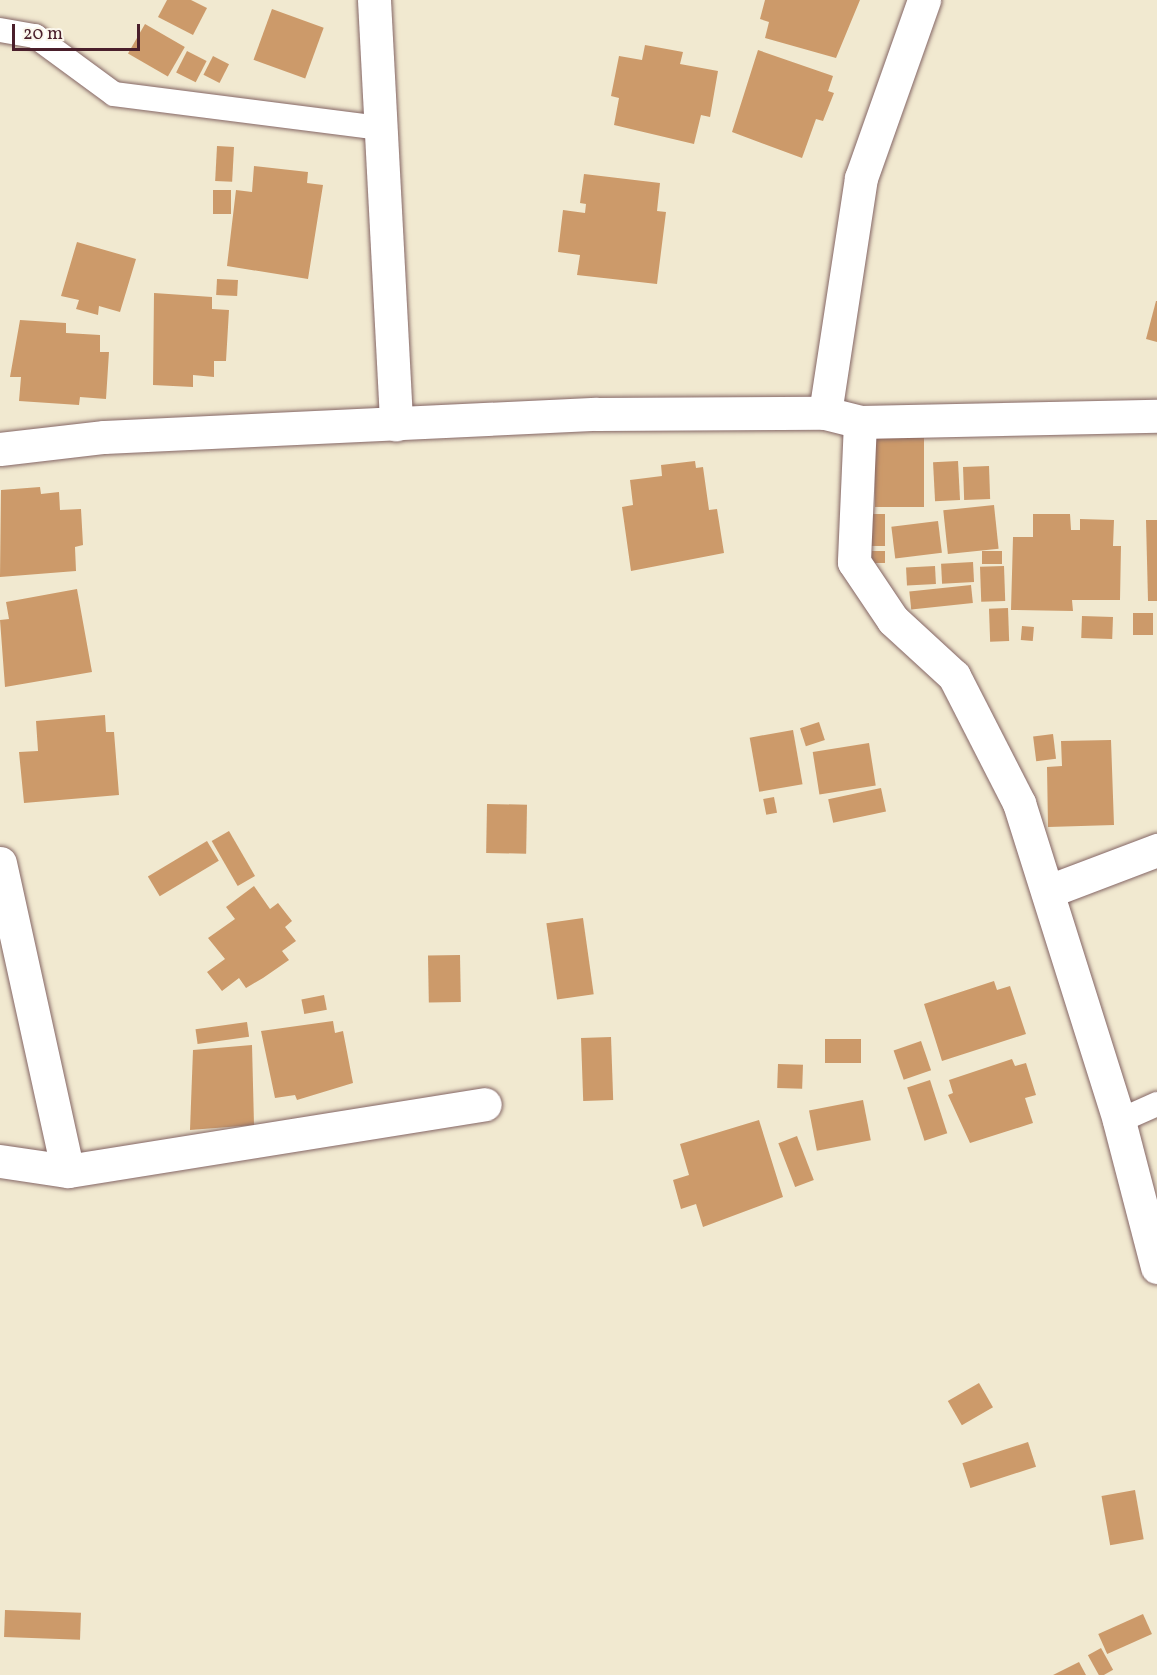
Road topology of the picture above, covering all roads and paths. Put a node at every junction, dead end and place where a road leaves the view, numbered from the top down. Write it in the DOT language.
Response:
graph roads {
  1 [pos="374,0"];
  2 [pos="924,0"];
  3 [pos="0,30"];
  4 [pos="379,128"];
  5 [pos="825,413"];
  6 [pos="1157,416"];
  7 [pos="860,422"];
  8 [pos="396,424"];
  9 [pos="0,449"];
  10 [pos="1157,850"];
  11 [pos="0,863"];
  12 [pos="1049,891"];
  13 [pos="485,1104"];
  14 [pos="1157,1104"];
  15 [pos="1119,1121"];
  16 [pos="0,1161"];
  17 [pos="68,1171"];
  18 [pos="1157,1268"];
  1 -- 4 [label="street"];
  2 -- 5 [label="street"];
  3 -- 4 [label="lane"];
  4 -- 8 [label="street"];
  5 -- 7 [label="street"];
  5 -- 8 [label="street"];
  6 -- 7 [label="street"];
  7 -- 12 [label="street"];
  8 -- 9 [label="street"];
  10 -- 12 [label="street"];
  11 -- 17 [label="street"];
  12 -- 15 [label="street"];
  13 -- 17 [label="street"];
  14 -- 15 [label="lane"];
  15 -- 18 [label="street"];
  16 -- 17 [label="street"];
}
